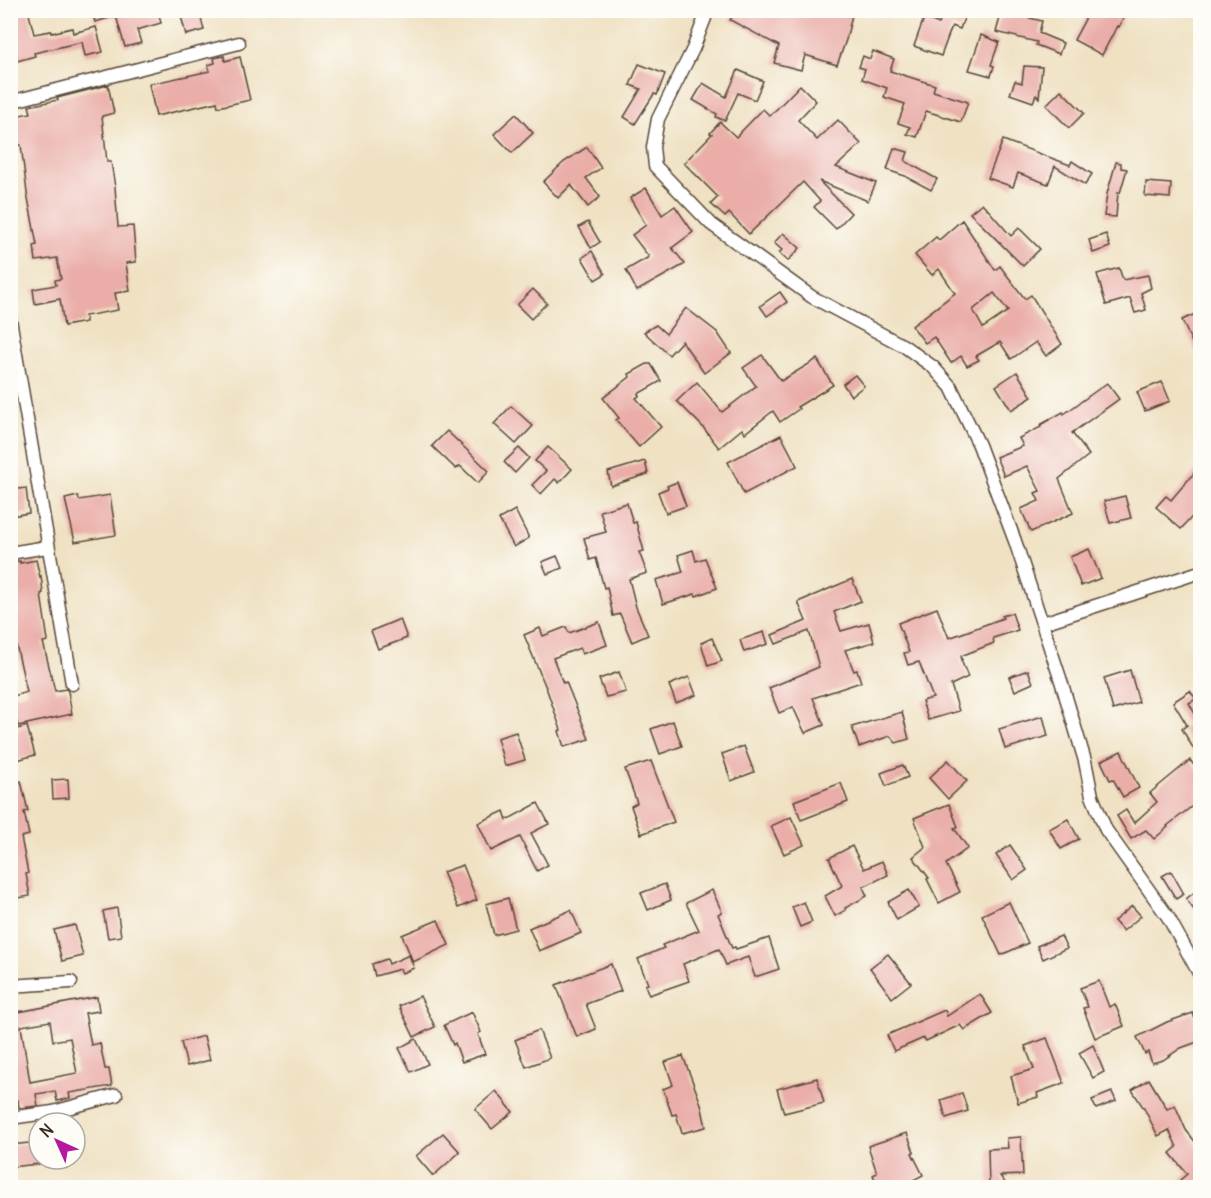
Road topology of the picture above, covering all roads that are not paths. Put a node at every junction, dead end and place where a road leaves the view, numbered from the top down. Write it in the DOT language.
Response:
graph roads {
  1 [pos="708,10"];
  2 [pos="239,43"];
  3 [pos="10,102"];
  4 [pos="10,318"];
  5 [pos="13,347"];
  6 [pos="47,546"];
  7 [pos="10,553"];
  8 [pos="1200,572"];
  9 [pos="1043,623"];
  10 [pos="72,684"];
  11 [pos="1200,975"];
  12 [pos="71,982"];
  13 [pos="10,986"];
  14 [pos="116,1095"];
  15 [pos="10,1118"];
  1 -- 9 [label="street"];
  2 -- 3 [label="street"];
  4 -- 5 [label="street"];
  5 -- 6 [label="street"];
  6 -- 7 [label="street"];
  6 -- 10 [label="street"];
  8 -- 9 [label="street"];
  9 -- 11 [label="street"];
  12 -- 13 [label="street"];
  14 -- 15 [label="street"];
}
